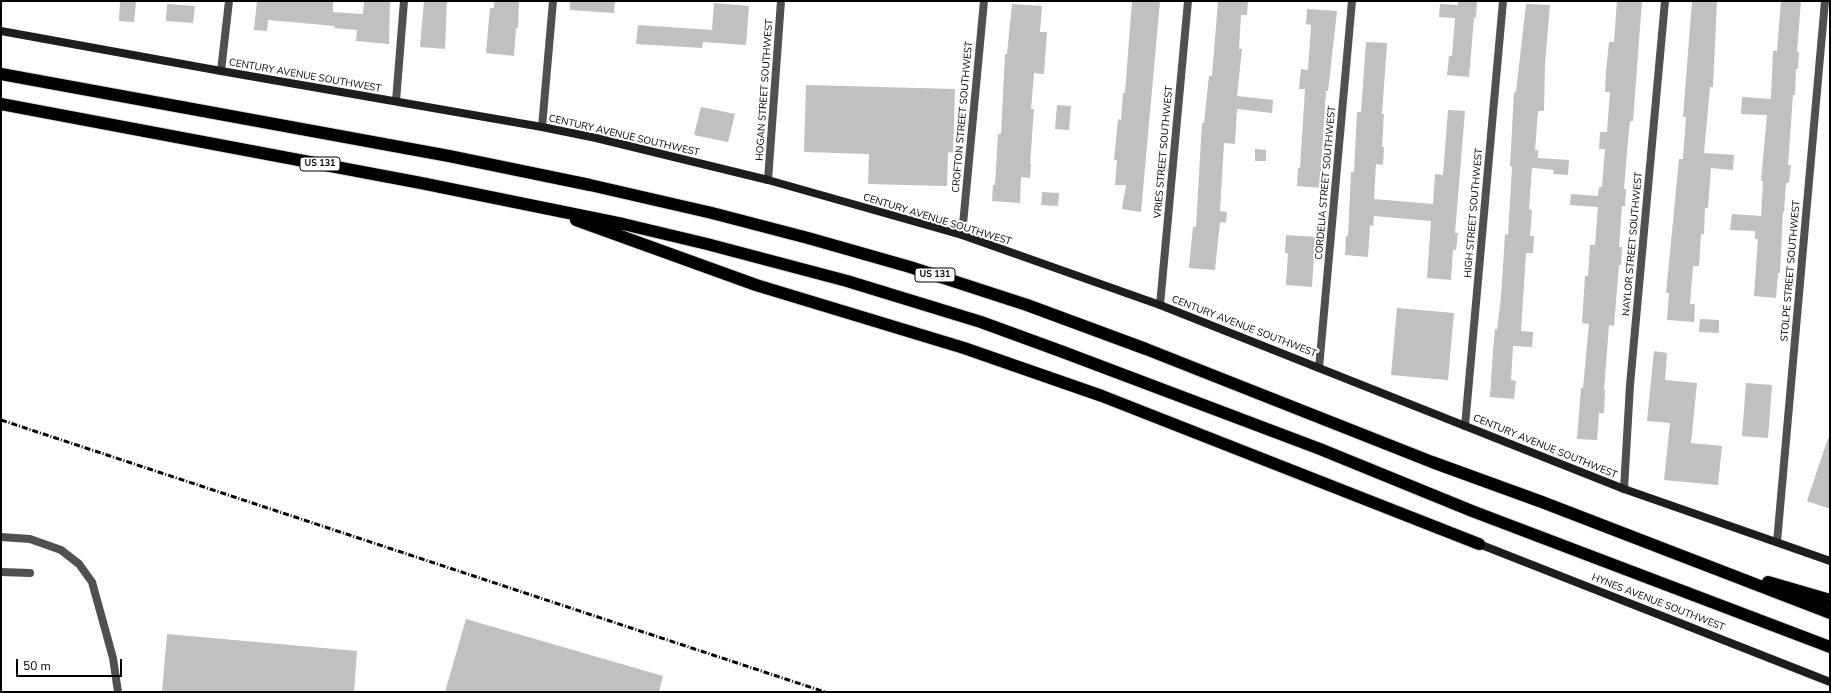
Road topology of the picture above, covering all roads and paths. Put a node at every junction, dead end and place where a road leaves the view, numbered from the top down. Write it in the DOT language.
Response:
graph roads {
  1 [pos="229,1"];
  2 [pos="404,1"];
  3 [pos="553,1"];
  4 [pos="781,1"];
  5 [pos="984,1"];
  6 [pos="1188,1"];
  7 [pos="1352,1"];
  8 [pos="1503,1"];
  9 [pos="1665,1"];
  10 [pos="1825,1"];
  11 [pos="1,31"];
  12 [pos="221,72"];
  13 [pos="1,74"];
  14 [pos="396,101"];
  15 [pos="1,104"];
  16 [pos="542,127"];
  17 [pos="768,180"];
  18 [pos="531,205"];
  19 [pos="962,235"];
  20 [pos="1160,305"];
  21 [pos="1319,368"];
  22 [pos="1465,426"];
  23 [pos="1624,489"];
  24 [pos="1,537"];
  25 [pos="1777,542"];
  26 [pos="1479,544"];
  27 [pos="1684,557"];
  28 [pos="1830,561"];
  29 [pos="1,572"];
  30 [pos="30,573"];
  31 [pos="1830,600"];
  32 [pos="1830,613"];
  33 [pos="1830,647"];
  34 [pos="1830,682"];
  35 [pos="118,692"];
  1 -- 12 [label="street"];
  2 -- 14 [label="street"];
  3 -- 16 [label="street"];
  4 -- 17 [label="street, HOGAN STREET SOUTHWEST"];
  5 -- 19 [label="street, CROFTON STREET SOUTHWEST"];
  6 -- 20 [label="street, VRIES STREET SOUTHWEST"];
  7 -- 21 [label="street, CORDELIA STREET SOUTHWEST"];
  8 -- 22 [label="street, HIGH STREET SOUTHWEST"];
  9 -- 23 [label="street, NAYLOR STREET SOUTHWEST"];
  10 -- 25 [label="street, STOLPE STREET SOUTHWEST"];
  11 -- 12 [label="street, CENTURY AVENUE SOUTHWEST"];
  12 -- 14 [label="street, CENTURY AVENUE SOUTHWEST"];
  13 -- 27 [label="highway, US 131"];
  14 -- 16 [label="street, CENTURY AVENUE SOUTHWEST"];
  15 -- 18 [label="highway, US 131"];
  16 -- 17 [label="street, CENTURY AVENUE SOUTHWEST"];
  17 -- 19 [label="street, CENTURY AVENUE SOUTHWEST"];
  18 -- 26 [label="highway"];
  18 -- 33 [label="highway, US 131"];
  19 -- 20 [label="street, CENTURY AVENUE SOUTHWEST"];
  20 -- 21 [label="street, CENTURY AVENUE SOUTHWEST"];
  21 -- 22 [label="street, CENTURY AVENUE SOUTHWEST"];
  22 -- 23 [label="street, CENTURY AVENUE SOUTHWEST"];
  23 -- 25 [label="street, CENTURY AVENUE SOUTHWEST"];
  24 -- 35 [label="street"];
  25 -- 28 [label="street, CENTURY AVENUE SOUTHWEST"];
  26 -- 34 [label="street, HYNES AVENUE SOUTHWEST"];
  27 -- 31 [label="highway"];
  27 -- 32 [label="highway, US 131"];
  29 -- 30 [label="street"];
}
